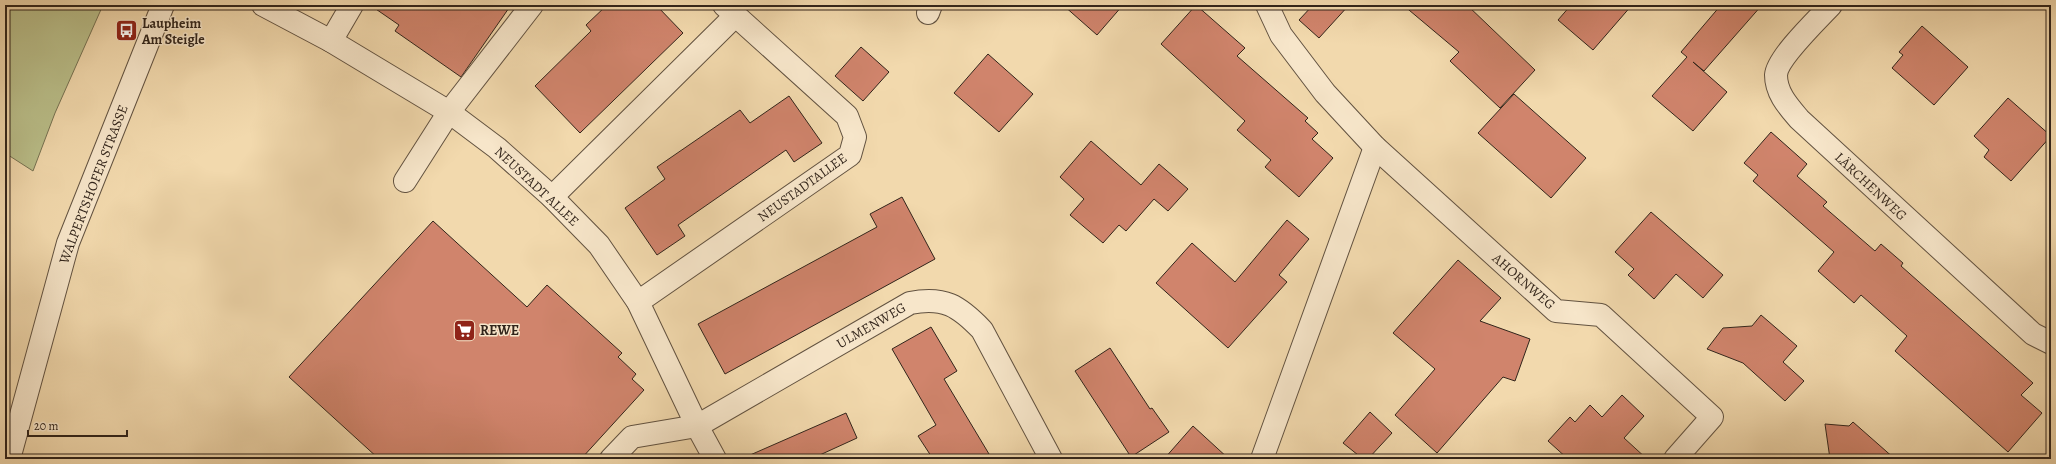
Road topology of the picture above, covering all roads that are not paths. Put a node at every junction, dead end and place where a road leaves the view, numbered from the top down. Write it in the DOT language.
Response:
graph roads {
  1 [pos="162,5"];
  2 [pos="263,5"];
  3 [pos="352,5"];
  4 [pos="532,5"];
  5 [pos="1267,5"];
  6 [pos="1831,5"];
  7 [pos="730,10"];
  8 [pos="331,42"];
  9 [pos="449,112"];
  10 [pos="1375,147"];
  11 [pos="405,181"];
  12 [pos="552,197"];
  13 [pos="638,302"];
  14 [pos="2051,343"];
  15 [pos="697,426"];
  16 [pos="9,459"];
  17 [pos="611,459"];
  18 [pos="715,459"];
  19 [pos="1051,459"];
  20 [pos="1262,459"];
  21 [pos="1675,459"];
  1 -- 16 [label="street, WALPERTSHOFER STRASSE"];
  2 -- 8 [label="street, NEUSTADT ALLEE"];
  3 -- 8 [label="street"];
  4 -- 9 [label="street"];
  5 -- 10 [label="street, AHORNWEG"];
  6 -- 14 [label="street, LÄRCHENWEG"];
  7 -- 12 [label="street, NEUSTADTALLEE"];
  7 -- 13 [label="street, NEUSTADTALLEE"];
  8 -- 9 [label="street, NEUSTADT ALLEE"];
  9 -- 11 [label="street"];
  9 -- 12 [label="street, NEUSTADT ALLEE"];
  10 -- 20 [label="street"];
  10 -- 21 [label="street, AHORNWEG"];
  12 -- 13 [label="street, NEUSTADT ALLEE"];
  13 -- 15 [label="street, NEUSTADT ALLEE"];
  15 -- 17 [label="street"];
  15 -- 18 [label="street, NEUSTADT ALLEE"];
  15 -- 19 [label="street, ULMENWEG"];
}
